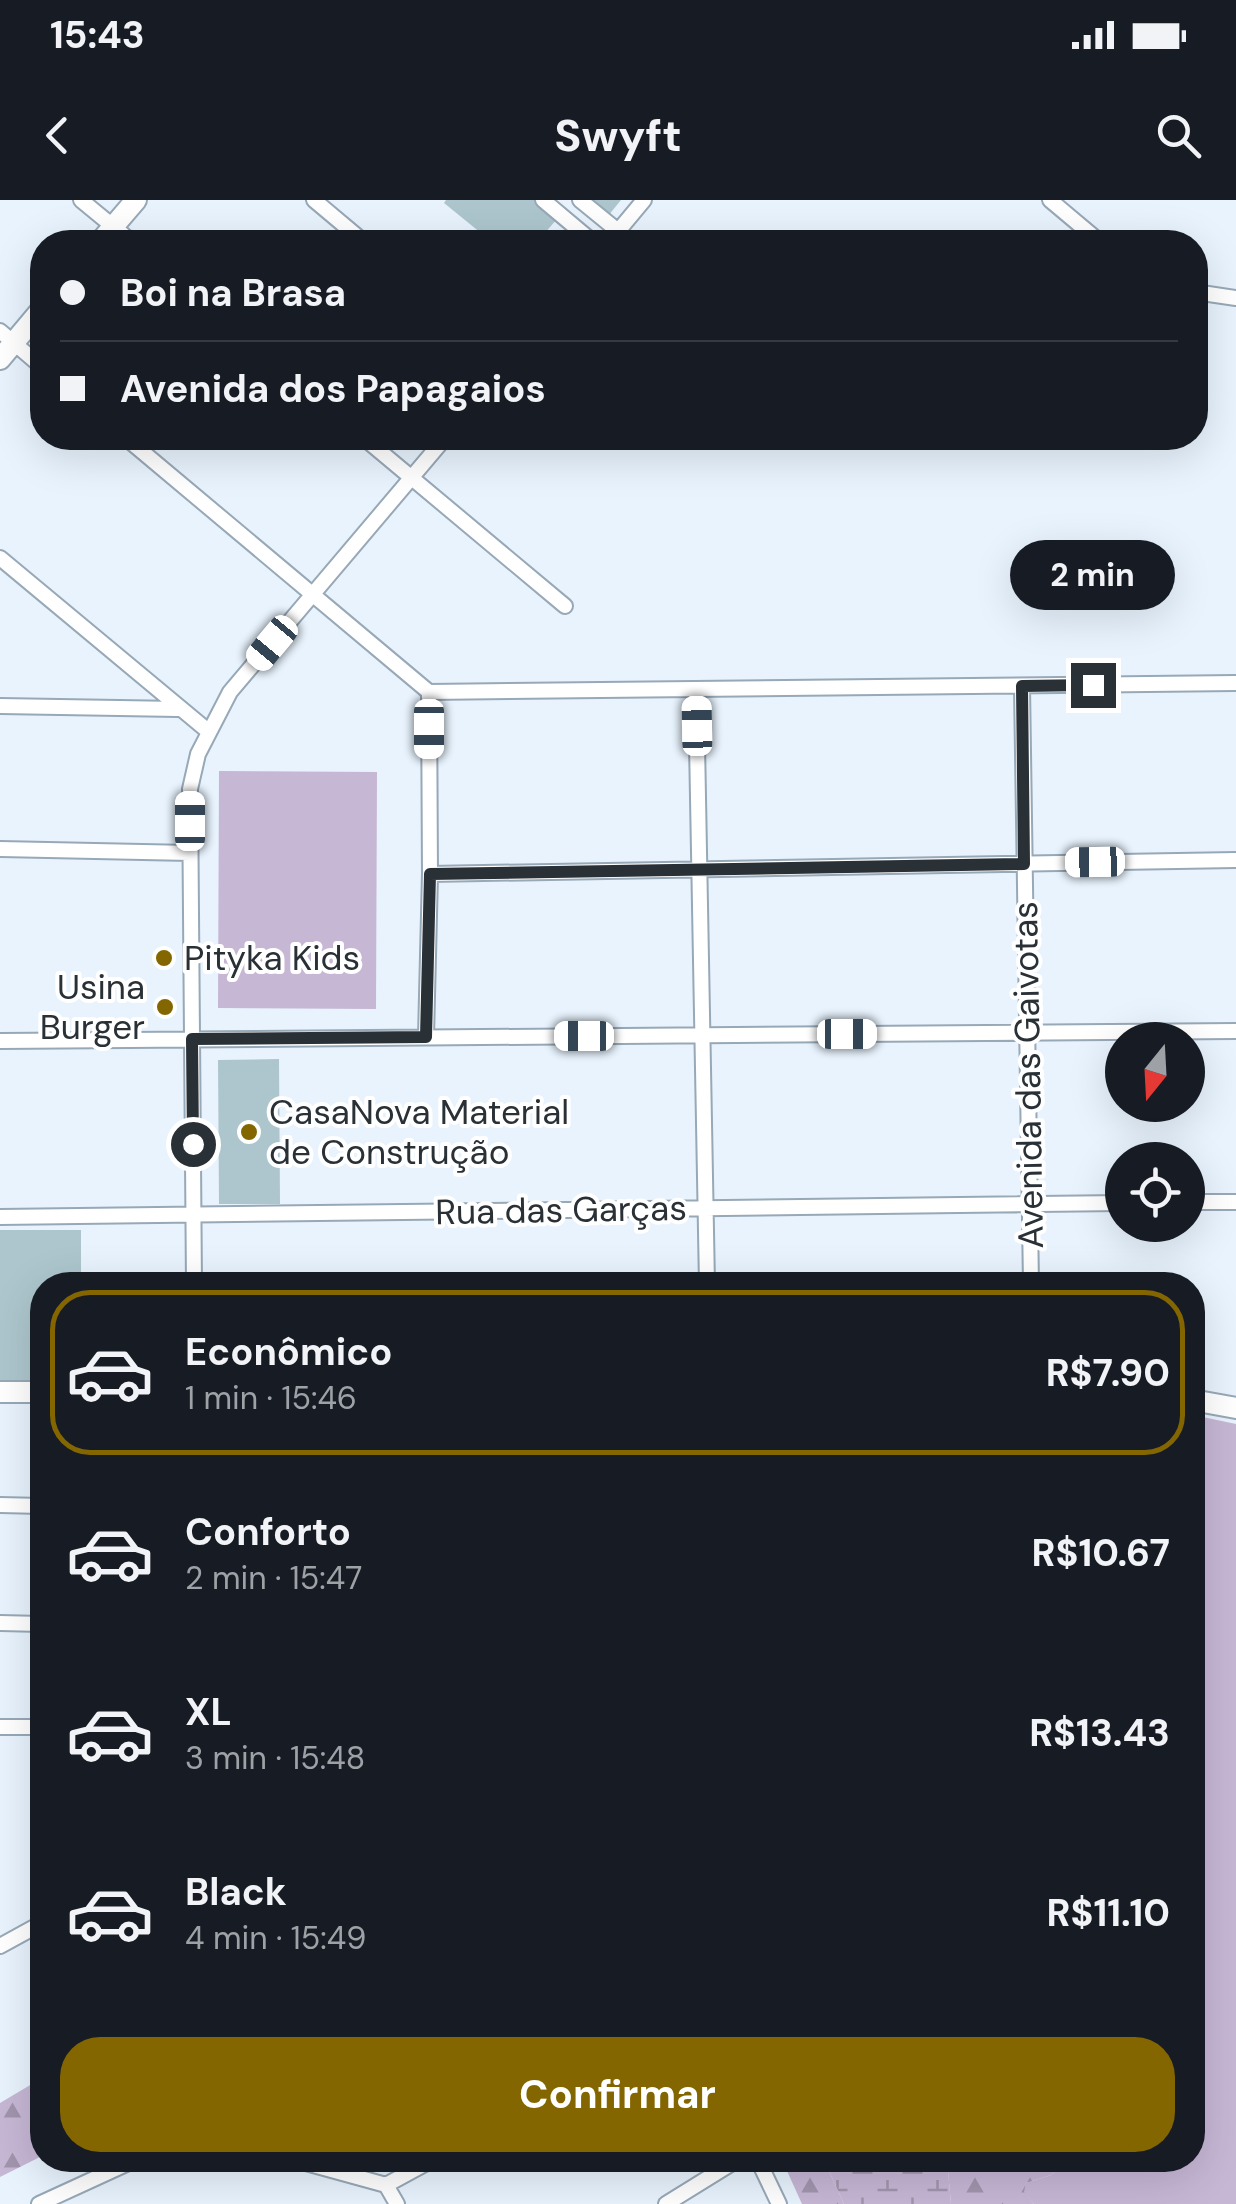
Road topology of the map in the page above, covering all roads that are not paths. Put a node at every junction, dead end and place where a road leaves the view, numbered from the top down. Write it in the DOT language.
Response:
graph roads {
  1 [pos="81,200"];
  2 [pos="136,200"];
  3 [pos="314,200"];
  4 [pos="542,200"];
  5 [pos="580,200"];
  6 [pos="644,200"];
  7 [pos="1050,200"];
  8 [pos="102,230"];
  9 [pos="110,230"];
  10 [pos="350,230"];
  11 [pos="578,230"];
  12 [pos="603,230"];
  13 [pos="619,230"];
  14 [pos="1086,230"];
  15 [pos="1208,294"];
  16 [pos="1236,298"];
  17 [pos="30,319"];
  18 [pos="7,337"];
  19 [pos="30,357"];
  20 [pos="0,359"];
  21 [pos="140,450"];
  22 [pos="378,450"];
  23 [pos="435,450"];
  24 [pos="411,477"];
  25 [pos="0,558"];
  26 [pos="312,594"];
  27 [pos="565,606"];
  28 [pos="1236,684"];
  29 [pos="1022,686"];
  30 [pos="696,690"];
  31 [pos="429,692"];
  32 [pos="0,706"];
  33 [pos="179,708"];
  34 [pos="208,731"];
  35 [pos="0,849"];
  36 [pos="190,853"];
  37 [pos="1236,860"];
  38 [pos="1024,864"];
  39 [pos="700,869"];
  40 [pos="430,874"];
  41 [pos="1236,1031"];
  42 [pos="1027,1032"];
  43 [pos="702,1035"];
  44 [pos="426,1037"];
  45 [pos="192,1039"];
  46 [pos="0,1040"];
  47 [pos="1205,1202"];
  48 [pos="1236,1202"];
  49 [pos="1105,1203"];
  50 [pos="1030,1204"];
  51 [pos="706,1208"];
  52 [pos="194,1215"];
  53 [pos="0,1217"];
  54 [pos="194,1272"];
  55 [pos="707,1272"];
  56 [pos="1031,1272"];
  57 [pos="0,1392"];
  58 [pos="30,1392"];
  59 [pos="1205,1402"];
  60 [pos="1236,1408"];
  61 [pos="0,1506"];
  62 [pos="30,1506"];
  63 [pos="0,1623"];
  64 [pos="30,1624"];
  65 [pos="0,1727"];
  66 [pos="30,1727"];
  67 [pos="30,1930"];
  68 [pos="0,1946"];
  69 [pos="109,2172"];
  70 [pos="339,2172"];
  71 [pos="410,2172"];
  72 [pos="718,2172"];
  73 [pos="764,2172"];
  74 [pos="386,2185"];
  75 [pos="39,2204"];
  76 [pos="397,2204"];
  77 [pos="666,2204"];
  78 [pos="780,2204"];
  1 -- 8 [label="street"];
  2 -- 9 [label="street"];
  3 -- 10 [label="street"];
  4 -- 11 [label="street"];
  5 -- 12 [label="street"];
  6 -- 13 [label="street"];
  7 -- 14 [label="street"];
  15 -- 16 [label="street"];
  17 -- 18 [label="street"];
  18 -- 19 [label="street"];
  18 -- 20 [label="street"];
  21 -- 26 [label="street"];
  22 -- 24 [label="street"];
  23 -- 24 [label="street"];
  24 -- 26 [label="street"];
  24 -- 27 [label="street"];
  25 -- 33 [label="street"];
  26 -- 31 [label="street"];
  26 -- 34 [label="street"];
  28 -- 29 [label="street"];
  29 -- 30 [label="street"];
  29 -- 38 [label="street, Avenida das Gaivotas"];
  30 -- 31 [label="street"];
  30 -- 39 [label="street"];
  31 -- 40 [label="street"];
  32 -- 33 [label="street"];
  33 -- 34 [label="street"];
  34 -- 36 [label="street"];
  35 -- 36 [label="street"];
  36 -- 45 [label="street"];
  37 -- 38 [label="street"];
  38 -- 39 [label="street"];
  38 -- 42 [label="street, Avenida das Gaivotas"];
  39 -- 40 [label="street"];
  39 -- 43 [label="street"];
  40 -- 44 [label="street"];
  41 -- 42 [label="street"];
  42 -- 43 [label="street"];
  42 -- 50 [label="street, Avenida das Gaivotas"];
  43 -- 44 [label="street"];
  43 -- 51 [label="street"];
  44 -- 45 [label="street"];
  45 -- 46 [label="street"];
  45 -- 52 [label="street"];
  47 -- 48 [label="street"];
  49 -- 50 [label="street, Rua das Garças"];
  50 -- 51 [label="street, Rua das Garças"];
  50 -- 56 [label="street, Avenida das Gaivotas"];
  51 -- 52 [label="street, Rua das Garças"];
  51 -- 55 [label="street"];
  52 -- 53 [label="street, Rua das Garças"];
  52 -- 54 [label="street"];
  57 -- 58 [label="street"];
  59 -- 60 [label="street"];
  61 -- 62 [label="street"];
  63 -- 64 [label="street"];
  65 -- 66 [label="street"];
  67 -- 68 [label="street"];
  69 -- 75 [label="street"];
  70 -- 74 [label="street"];
  71 -- 74 [label="street"];
  72 -- 77 [label="street"];
  73 -- 78 [label="street"];
  74 -- 76 [label="street"];
}
